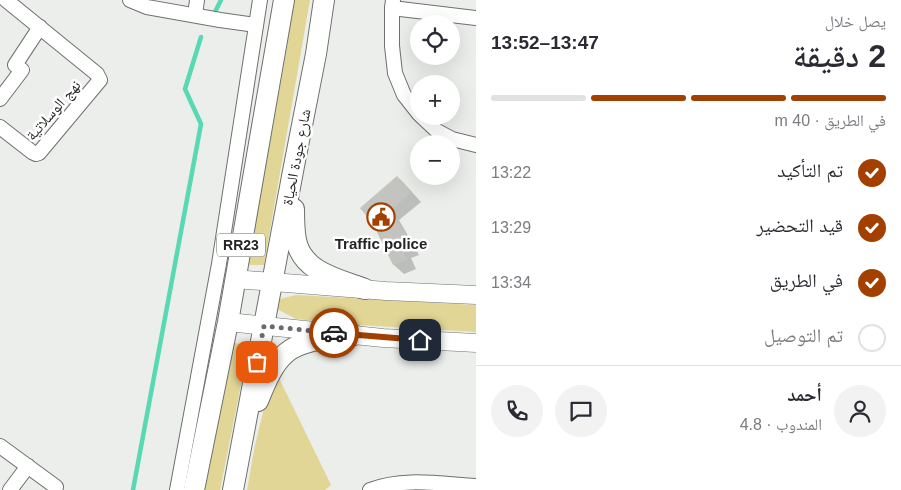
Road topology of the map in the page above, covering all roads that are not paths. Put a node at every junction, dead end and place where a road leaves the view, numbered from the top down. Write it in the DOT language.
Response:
graph roads {
  1 [pos="6,0"];
  2 [pos="130,0"];
  3 [pos="197,0"];
  4 [pos="260,0"];
  5 [pos="284,0"];
  6 [pos="324,0"];
  7 [pos="393,4"];
  8 [pos="168,5"];
  9 [pos="195,15"];
  10 [pos="476,18"];
  11 [pos="256,25"];
  12 [pos="40,27"];
  13 [pos="0,99"];
  14 [pos="410,102"];
  15 [pos="431,125"];
  16 [pos="0,127"];
  17 [pos="476,145"];
  18 [pos="294,166"];
  19 [pos="235,279"];
  20 [pos="272,282"];
  21 [pos="365,289"];
  22 [pos="476,295"];
  23 [pos="228,322"];
  24 [pos="264,326"];
  25 [pos="354,335"];
  26 [pos="476,344"];
  27 [pos="244,435"];
  28 [pos="0,446"];
  29 [pos="28,466"];
  30 [pos="476,486"];
  31 [pos="56,487"];
  32 [pos="10,490"];
  33 [pos="177,490"];
  34 [pos="194,490"];
  35 [pos="233,490"];
  36 [pos="370,490"];
  1 -- 12 [label="street"];
  2 -- 8 [label="street"];
  3 -- 9 [label="street"];
  4 -- 11 [label="street"];
  5 -- 19 [label="highway, RR23"];
  6 -- 18 [label="highway, شارع جودة الحياة / RR23"];
  7 -- 10 [label="street"];
  7 -- 14 [label="street"];
  8 -- 9 [label="street"];
  9 -- 11 [label="street"];
  11 -- 33 [label="street"];
  12 -- 13 [label="street"];
  12 -- 16 [label="street, نهج الوسلاتية"];
  15 -- 17 [label="street"];
  18 -- 20 [label="highway, شارع جودة الحياة / RR23"];
  18 -- 21 [label="highway"];
  19 -- 20 [label="main road"];
  19 -- 23 [label="highway, RR23"];
  20 -- 21 [label="main road"];
  20 -- 24 [label="highway, شارع جودة الحياة / RR23"];
  21 -- 22 [label="main road"];
  23 -- 24 [label="main road"];
  23 -- 34 [label="highway, RR23"];
  24 -- 25 [label="main road"];
  24 -- 27 [label="highway, شارع جودة الحياة / RR23"];
  25 -- 26 [label="main road"];
  25 -- 27 [label="highway"];
  27 -- 35 [label="highway, شارع جودة الحياة / RR23"];
  28 -- 29 [label="street"];
  29 -- 31 [label="street"];
  29 -- 32 [label="street"];
  30 -- 36 [label="street"];
}
